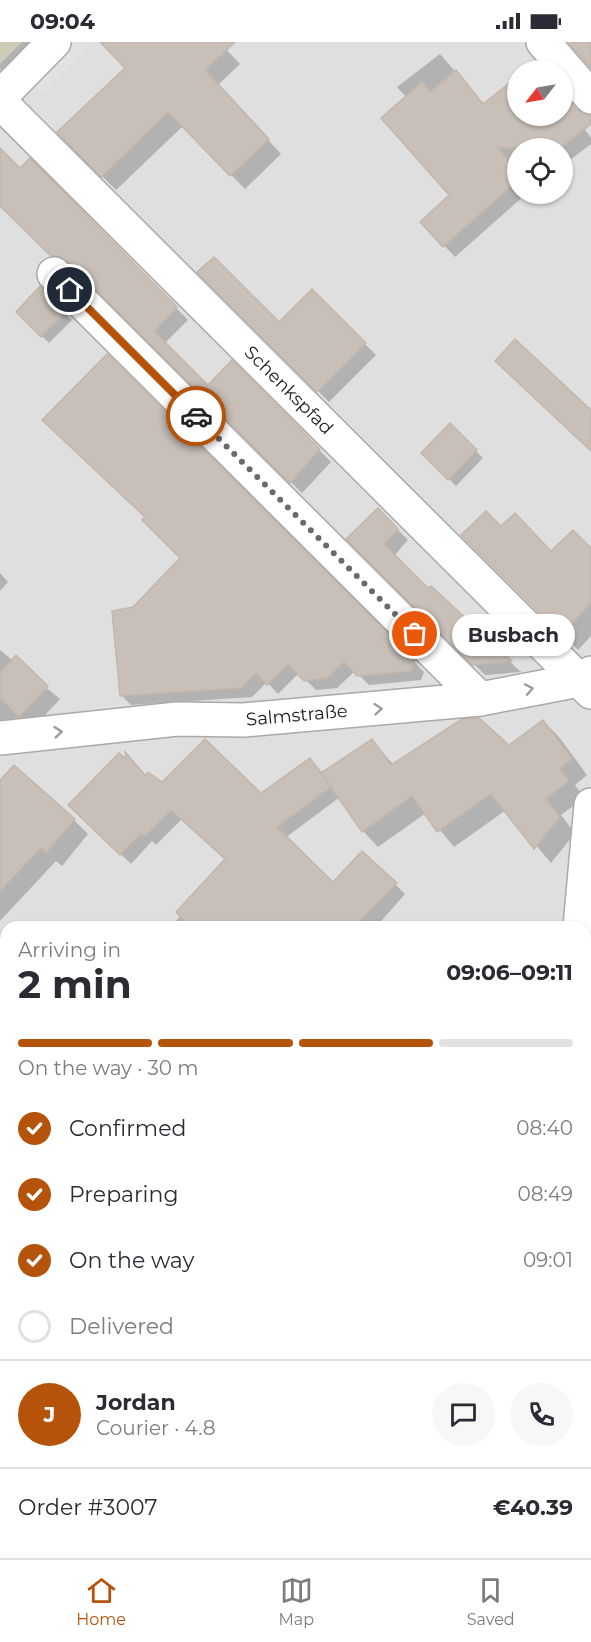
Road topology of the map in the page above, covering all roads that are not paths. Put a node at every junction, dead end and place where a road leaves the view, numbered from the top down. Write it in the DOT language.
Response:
graph roads {
  1 [pos="54,42"];
  2 [pos="543,42"];
  3 [pos="0,97"];
  4 [pos="591,98"];
  5 [pos="0,102"];
  6 [pos="54,274"];
  7 [pos="587,682"];
  8 [pos="480,699"];
  9 [pos="591,717"];
  10 [pos="0,738"];
  11 [pos="591,805"];
  12 [pos="581,921"];
  1 -- 3 [label="street"];
  2 -- 4 [label="street"];
  5 -- 7 [label="street, Schenkspfad"];
  6 -- 8 [label="street"];
  8 -- 7 [label="street, Salmstraße, one-way"];
  7 -- 9 [label="street"];
  10 -- 8 [label="street, Salmstraße, one-way"];
  11 -- 12 [label="street"];
}
